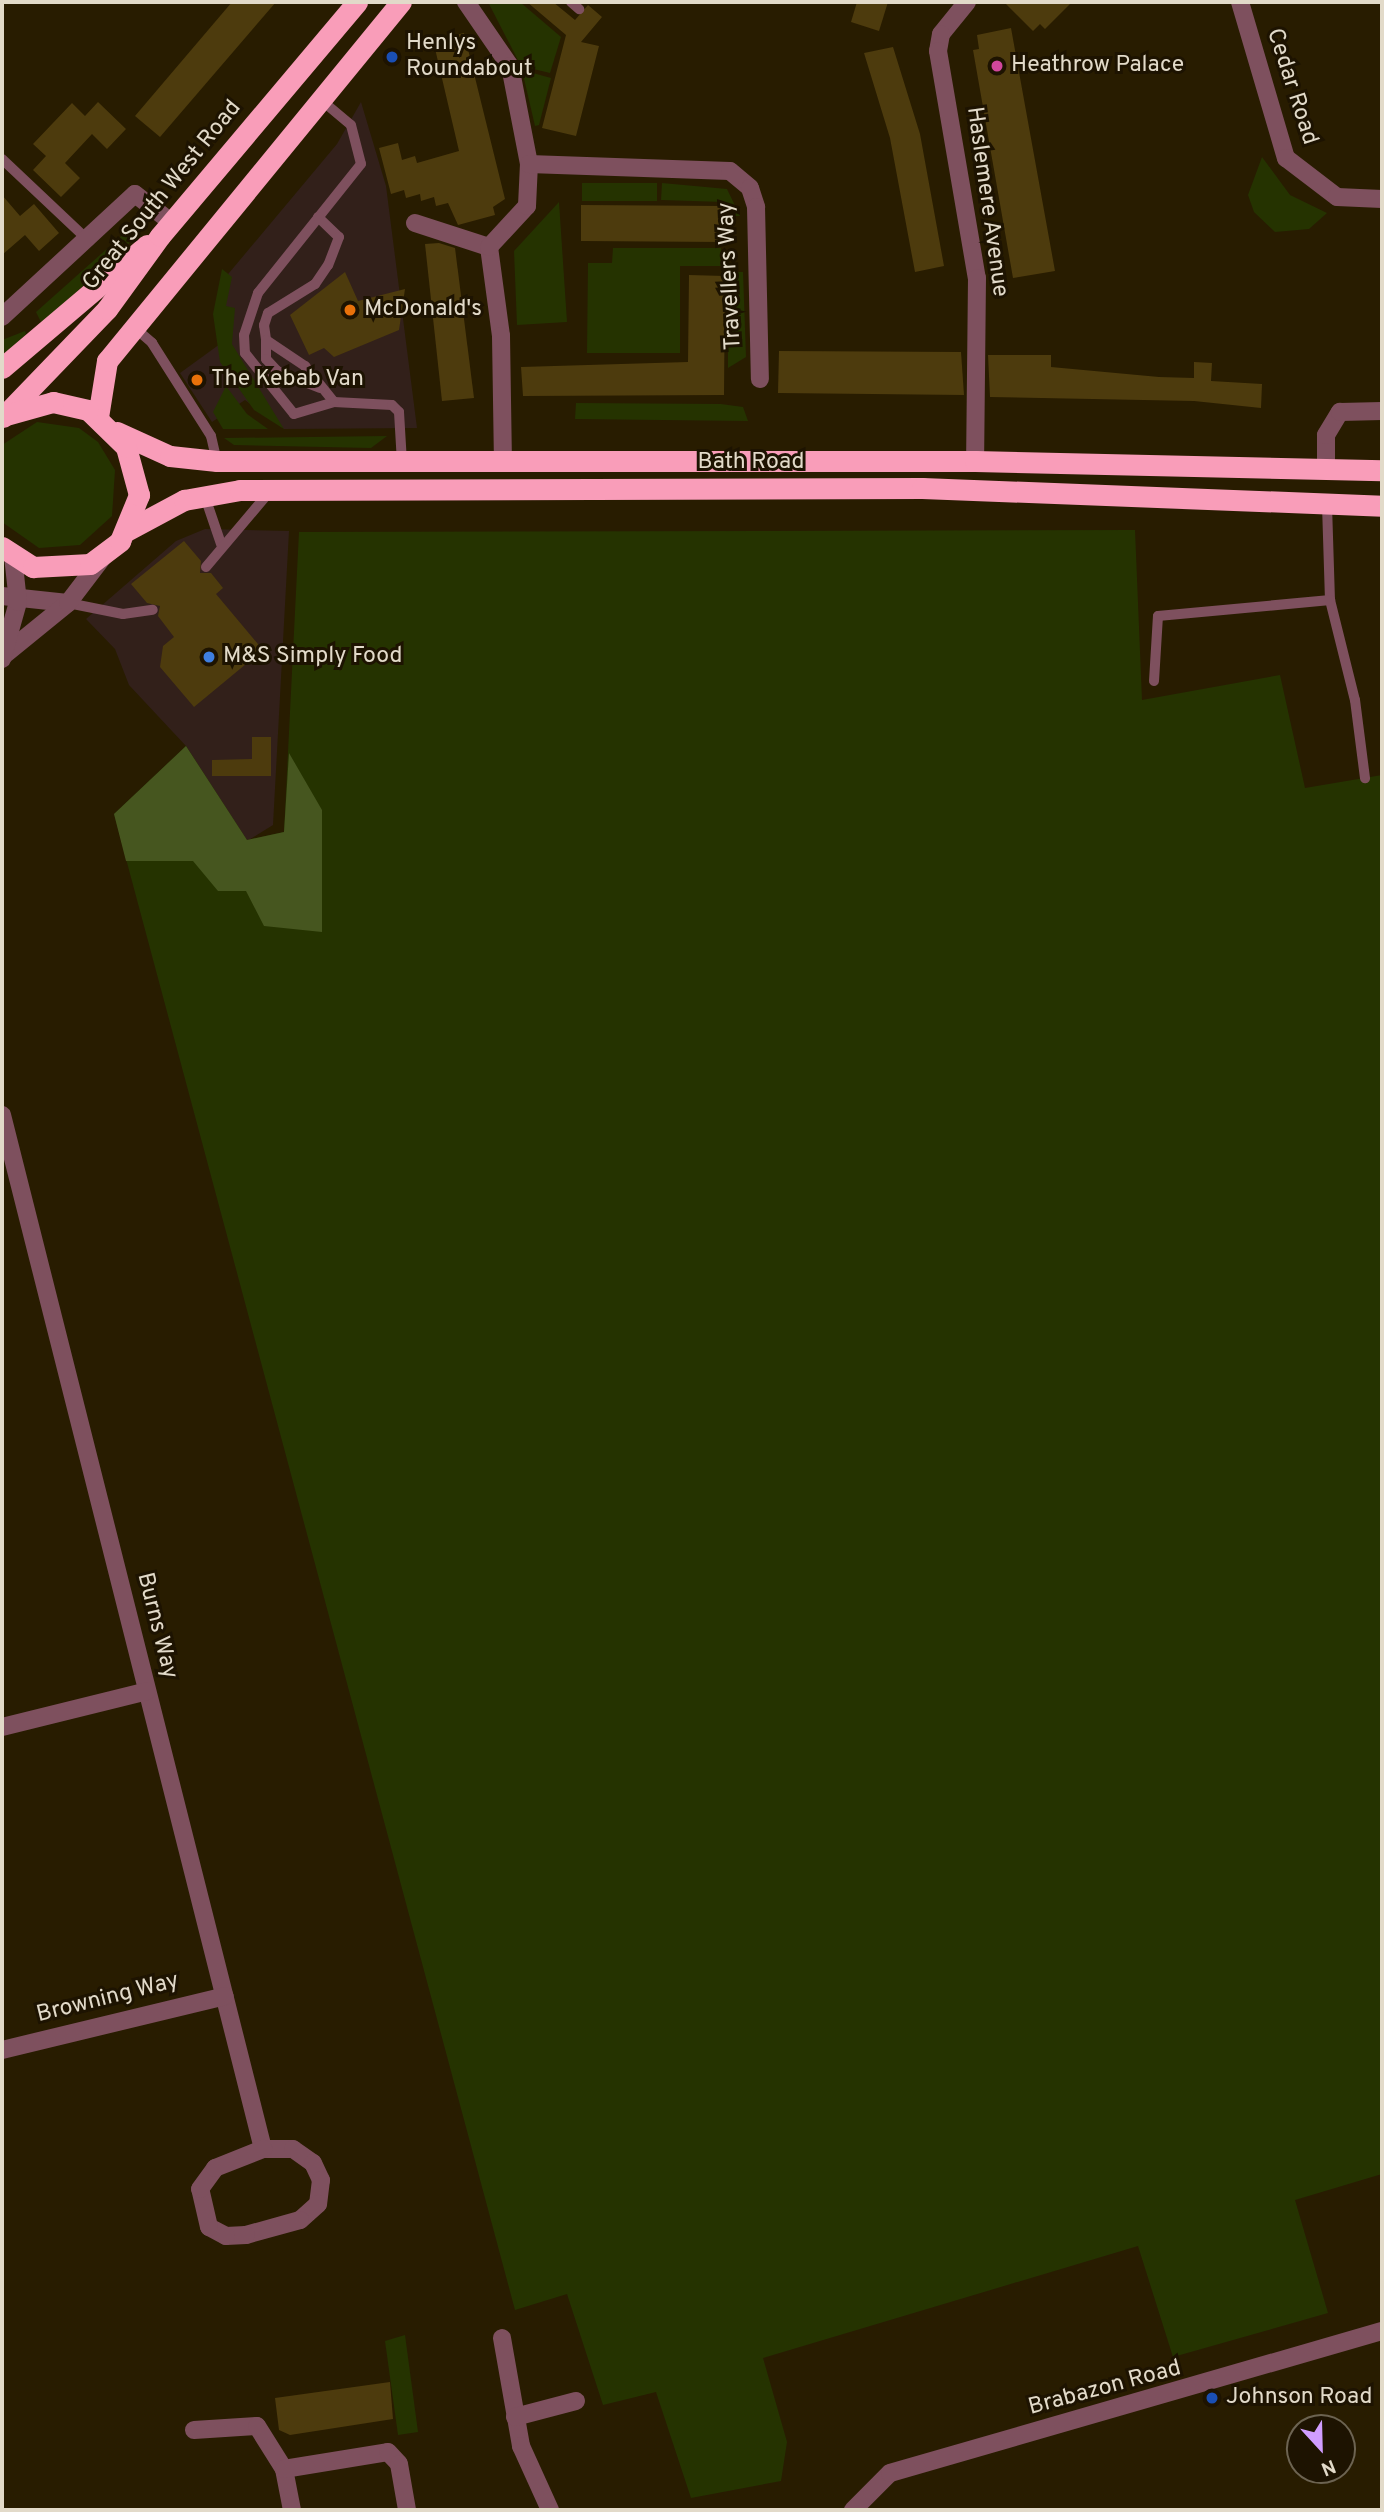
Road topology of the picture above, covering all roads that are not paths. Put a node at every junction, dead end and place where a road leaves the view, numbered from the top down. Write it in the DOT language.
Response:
graph roads {
  1 [pos="357,2"];
  2 [pos="401,2"];
  3 [pos="967,2"];
  4 [pos="1240,2"];
  5 [pos="469,3"];
  6 [pos="320,99"];
  7 [pos="2,159"];
  8 [pos="529,164"];
  9 [pos="1382,199"];
  10 [pos="318,217"];
  11 [pos="415,222"];
  12 [pos="166,229"];
  13 [pos="89,241"];
  14 [pos="489,247"];
  15 [pos="2,317"];
  16 [pos="135,328"];
  17 [pos="265,340"];
  18 [pos="2,368"];
  19 [pos="760,379"];
  20 [pos="320,388"];
  21 [pos="334,402"];
  22 [pos="1382,411"];
  23 [pos="2,417"];
  24 [pos="98,417"];
  25 [pos="117,432"];
  26 [pos="217,461"];
  27 [pos="503,461"];
  28 [pos="975,461"];
  29 [pos="402,462"];
  30 [pos="1326,467"];
  31 [pos="1382,470"];
  32 [pos="271,490"];
  33 [pos="204,494"];
  34 [pos="1327,505"];
  35 [pos="1382,506"];
  36 [pos="128,530"];
  37 [pos="221,544"];
  38 [pos="8,551"];
  39 [pos="103,557"];
  40 [pos="206,567"];
  41 [pos="10,599"];
  42 [pos="1330,600"];
  43 [pos="68,603"];
  44 [pos="153,610"];
  45 [pos="3,658"];
  46 [pos="1154,681"];
  47 [pos="1365,778"];
  48 [pos="2,1115"];
  49 [pos="147,1691"];
  50 [pos="2,1727"];
  51 [pos="225,1996"];
  52 [pos="2,2050"];
  53 [pos="263,2149"];
  54 [pos="1382,2331"];
  55 [pos="502,2338"];
  56 [pos="576,2401"];
  57 [pos="515,2417"];
  58 [pos="194,2430"];
  59 [pos="284,2469"];
  60 [pos="292,2510"];
  61 [pos="407,2510"];
  62 [pos="550,2510"];
  63 [pos="853,2510"];
  1 -- 12 [label="highway, Great South West Road"];
  2 -- 6 [label="highway"];
  3 -- 28 [label="street, Haslemere Avenue"];
  4 -- 9 [label="street, Cedar Road"];
  5 -- 8 [label="street"];
  6 -- 10 [label="lane"];
  6 -- 16 [label="highway"];
  7 -- 13 [label="lane"];
  8 -- 14 [label="street"];
  8 -- 19 [label="street, Travellers Way"];
  10 -- 17 [label="lane"];
  10 -- 21 [label="lane"];
  11 -- 14 [label="street"];
  12 -- 13 [label="street"];
  12 -- 18 [label="highway"];
  12 -- 23 [label="highway, Great South West Road"];
  13 -- 15 [label="street"];
  14 -- 27 [label="street"];
  16 -- 24 [label="highway"];
  16 -- 26 [label="lane"];
  17 -- 20 [label="lane"];
  17 -- 20 [label="lane"];
  20 -- 21 [label="lane"];
  21 -- 29 [label="lane"];
  22 -- 30 [label="street"];
  23 -- 24 [label="highway"];
  24 -- 25 [label="highway"];
  25 -- 26 [label="highway, Bath Road"];
  25 -- 36 [label="highway"];
  26 -- 29 [label="highway, Bath Road"];
  27 -- 28 [label="highway, Bath Road"];
  27 -- 29 [label="highway, Bath Road"];
  28 -- 30 [label="highway, Bath Road"];
  30 -- 31 [label="highway, Bath Road"];
  32 -- 33 [label="highway, Bath Road"];
  32 -- 34 [label="highway, Bath Road"];
  32 -- 37 [label="lane"];
  33 -- 36 [label="highway, Bath Road"];
  33 -- 37 [label="lane"];
  34 -- 35 [label="highway, Bath Road"];
  34 -- 42 [label="lane"];
  36 -- 39 [label="highway"];
  37 -- 40 [label="lane"];
  38 -- 39 [label="highway"];
  38 -- 41 [label="street"];
  39 -- 43 [label="street"];
  41 -- 43 [label="street"];
  41 -- 45 [label="street"];
  42 -- 46 [label="lane"];
  42 -- 47 [label="lane"];
  43 -- 44 [label="lane"];
  43 -- 45 [label="street"];
  48 -- 49 [label="street, Burns Way"];
  49 -- 50 [label="street"];
  49 -- 51 [label="street, Burns Way"];
  51 -- 52 [label="street, Browning Way"];
  51 -- 53 [label="street, Burns Way"];
  53 -- 53 [label="street"];
  54 -- 63 [label="street, Brabazon Road"];
  55 -- 57 [label="street"];
  56 -- 57 [label="street"];
  57 -- 62 [label="street"];
  58 -- 59 [label="street"];
  59 -- 60 [label="street"];
  59 -- 61 [label="street"];
}
